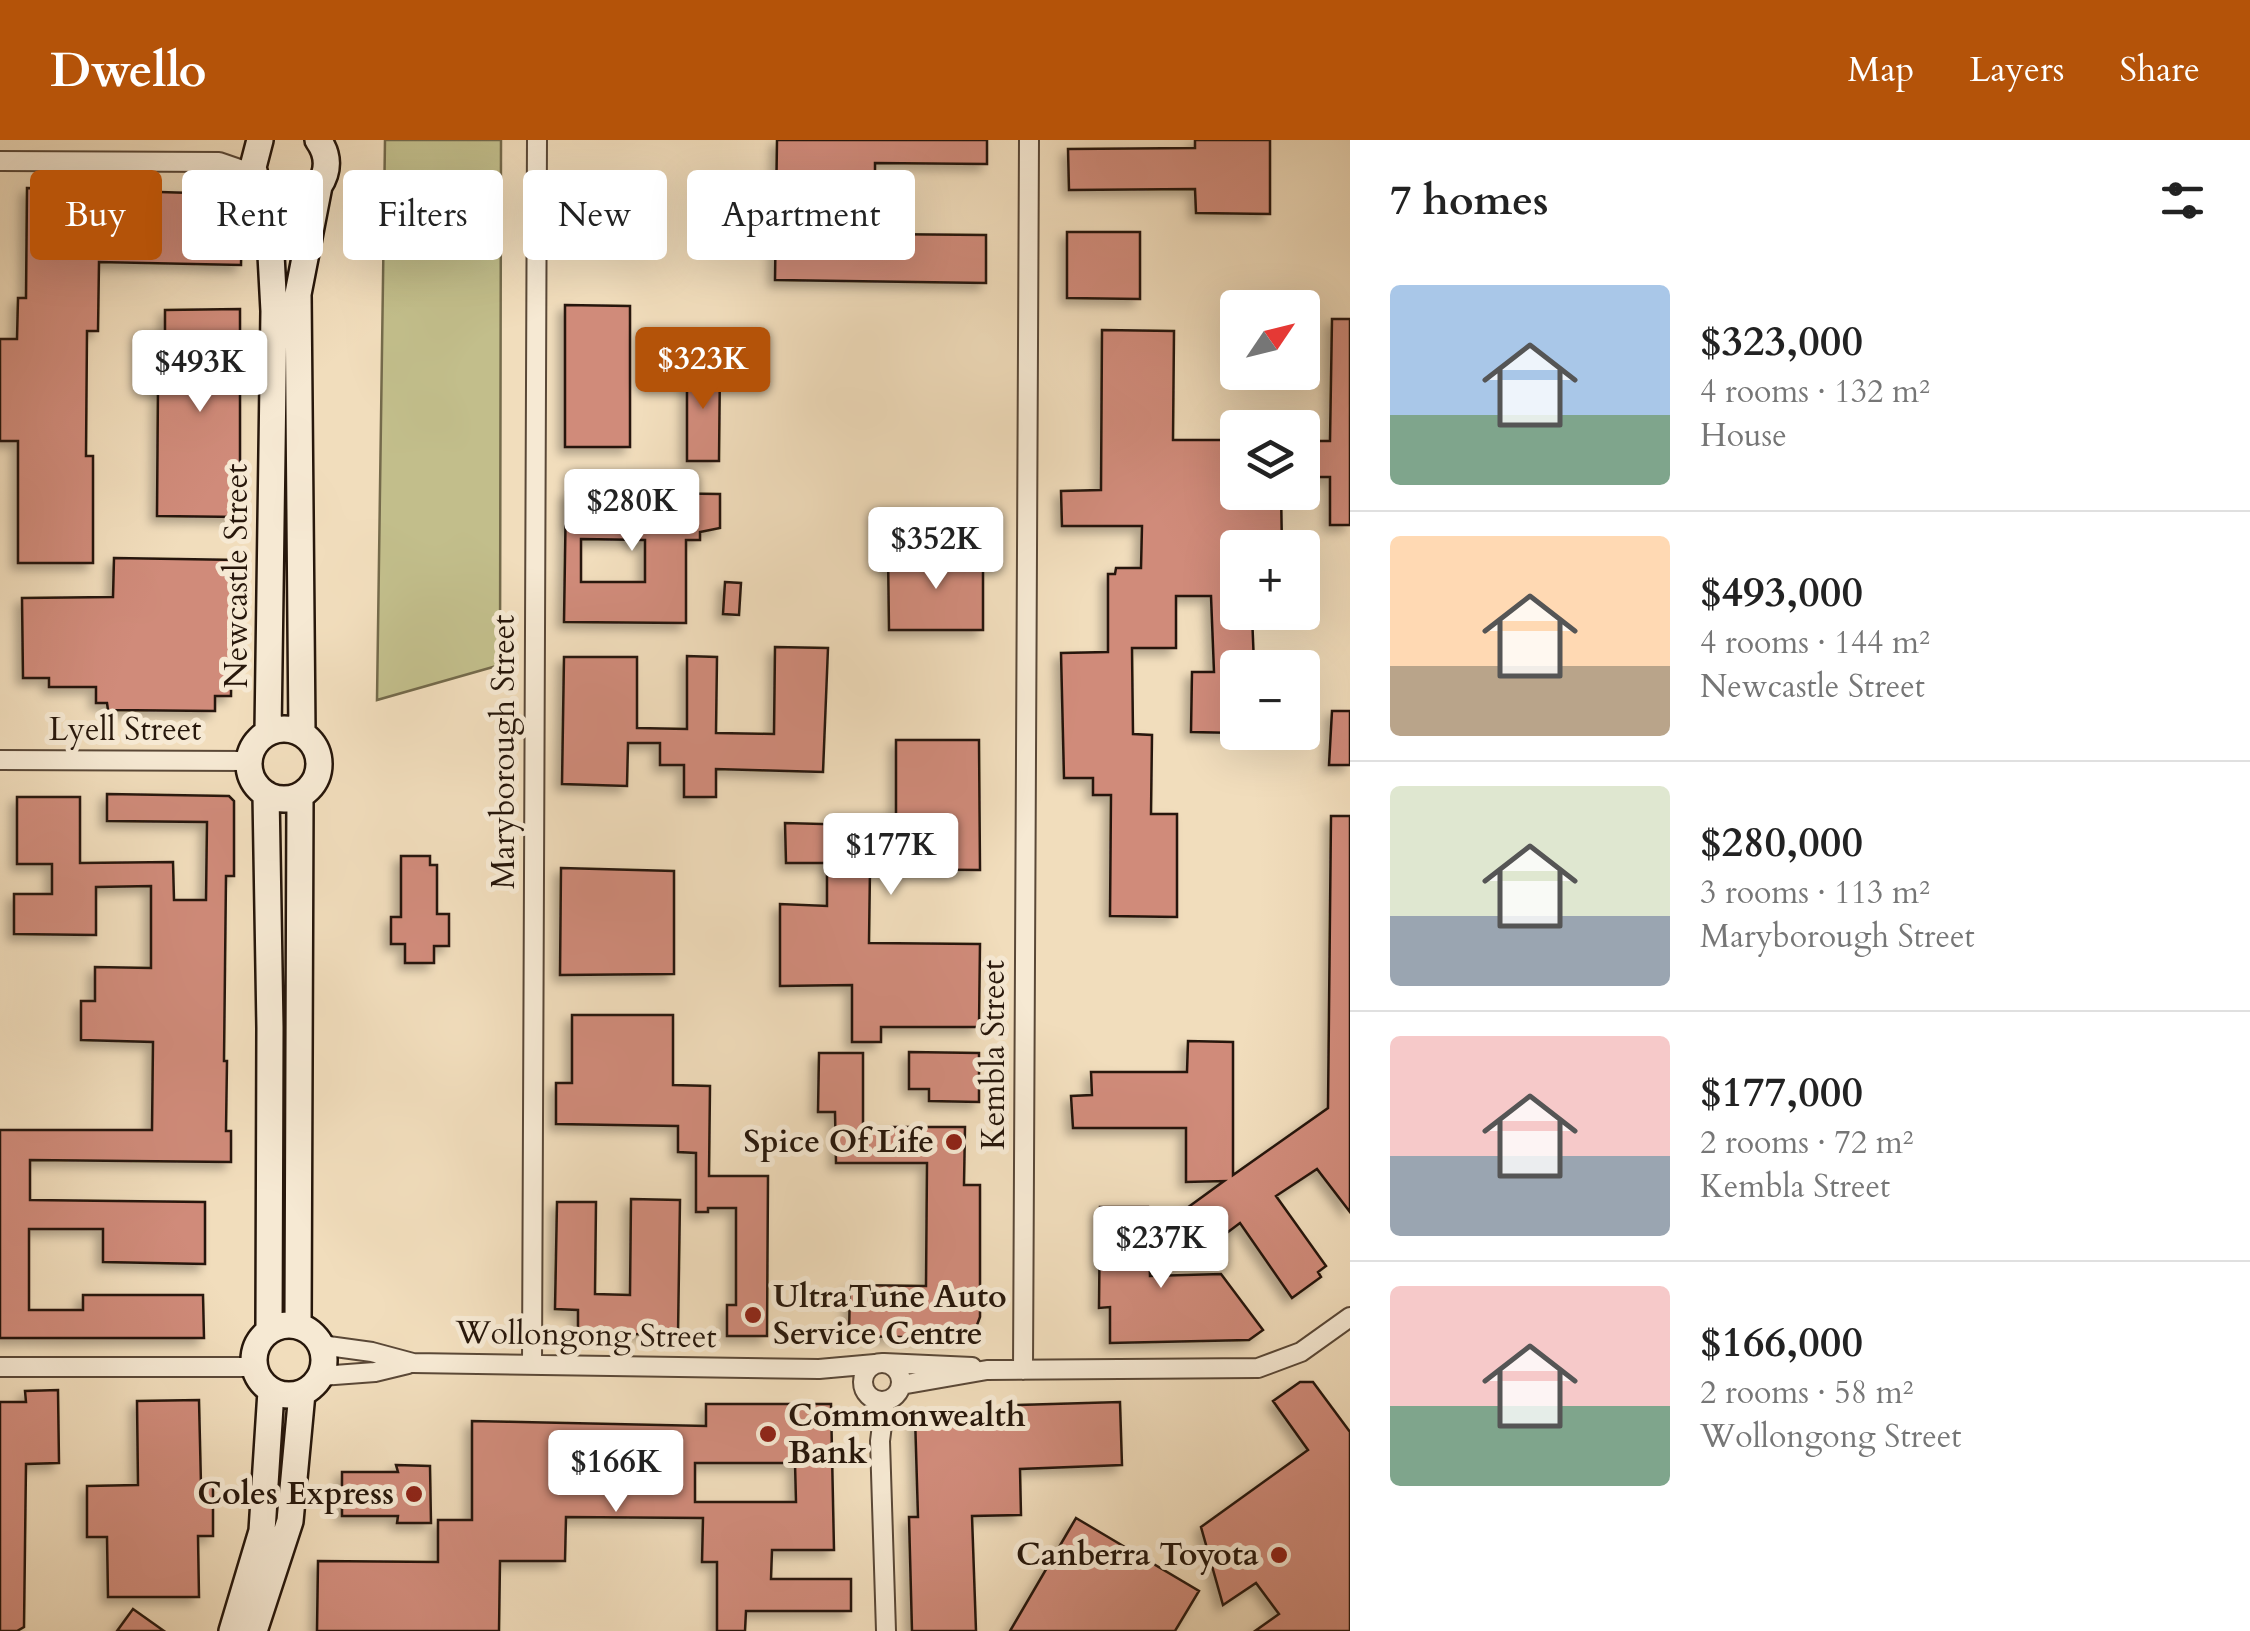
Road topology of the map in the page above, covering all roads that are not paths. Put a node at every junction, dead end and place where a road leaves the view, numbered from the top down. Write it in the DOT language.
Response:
graph roads {
  1 [pos="318,140"];
  2 [pos="536,140"];
  3 [pos="1029,140"];
  4 [pos="259,142"];
  5 [pos="0,161"];
  6 [pos="218,162"];
  7 [pos="237,170"];
  8 [pos="257,170"];
  9 [pos="323,176"];
  10 [pos="271,260"];
  11 [pos="305,260"];
  12 [pos="268,732"];
  13 [pos="302,733"];
  14 [pos="0,760"];
  15 [pos="249,761"];
  16 [pos="266,794"];
  17 [pos="300,796"];
  18 [pos="1350,1316"];
  19 [pos="298,1326"];
  20 [pos="269,1330"];
  21 [pos="321,1345"];
  22 [pos="413,1363"];
  23 [pos="532,1364"];
  24 [pos="880,1364"];
  25 [pos="0,1366"];
  26 [pos="254,1367"];
  27 [pos="819,1368"];
  28 [pos="987,1370"];
  29 [pos="1023,1370"];
  30 [pos="311,1384"];
  31 [pos="901,1384"];
  32 [pos="270,1391"];
  33 [pos="873,1394"];
  34 [pos="232,1631"];
  35 [pos="254,1631"];
  36 [pos="886,1631"];
  1 -- 9 [label="main road, Newcastle Street"];
  2 -- 23 [label="street, Maryborough Street"];
  3 -- 29 [label="street, Kembla Street"];
  4 -- 6 [label="street"];
  4 -- 8 [label="main road, Newcastle Street"];
  5 -- 6 [label="street"];
  6 -- 7 [label="street"];
  10 -- 12 [label="main road, Newcastle Street"];
  11 -- 13 [label="main road, Newcastle Street"];
  12 -- 13 [label="main road"];
  12 -- 15 [label="main road"];
  13 -- 17 [label="main road"];
  14 -- 15 [label="street, Lyell Street"];
  15 -- 16 [label="main road"];
  16 -- 17 [label="main road"];
  16 -- 20 [label="main road"];
  17 -- 19 [label="main road"];
  18 -- 29 [label="street, Wollongong Street"];
  19 -- 20 [label="main road"];
  19 -- 21 [label="main road"];
  20 -- 26 [label="main road"];
  21 -- 22 [label="street, Wollongong Street"];
  21 -- 30 [label="main road"];
  22 -- 23 [label="street, Wollongong Street"];
  22 -- 30 [label="street, Wollongong Street"];
  23 -- 27 [label="street, Wollongong Street"];
  24 -- 27 [label="street, Wollongong Street"];
  24 -- 28 [label="street, Wollongong Street"];
  24 -- 31 [label="street"];
  24 -- 33 [label="street"];
  25 -- 26 [label="street"];
  26 -- 32 [label="main road"];
  27 -- 33 [label="street, Wollongong Street"];
  28 -- 29 [label="street, Wollongong Street"];
  28 -- 31 [label="street, Wollongong Street"];
  30 -- 32 [label="main road"];
  30 -- 35 [label="main road"];
  31 -- 33 [label="street"];
  32 -- 34 [label="main road"];
  33 -- 36 [label="street"];
}
